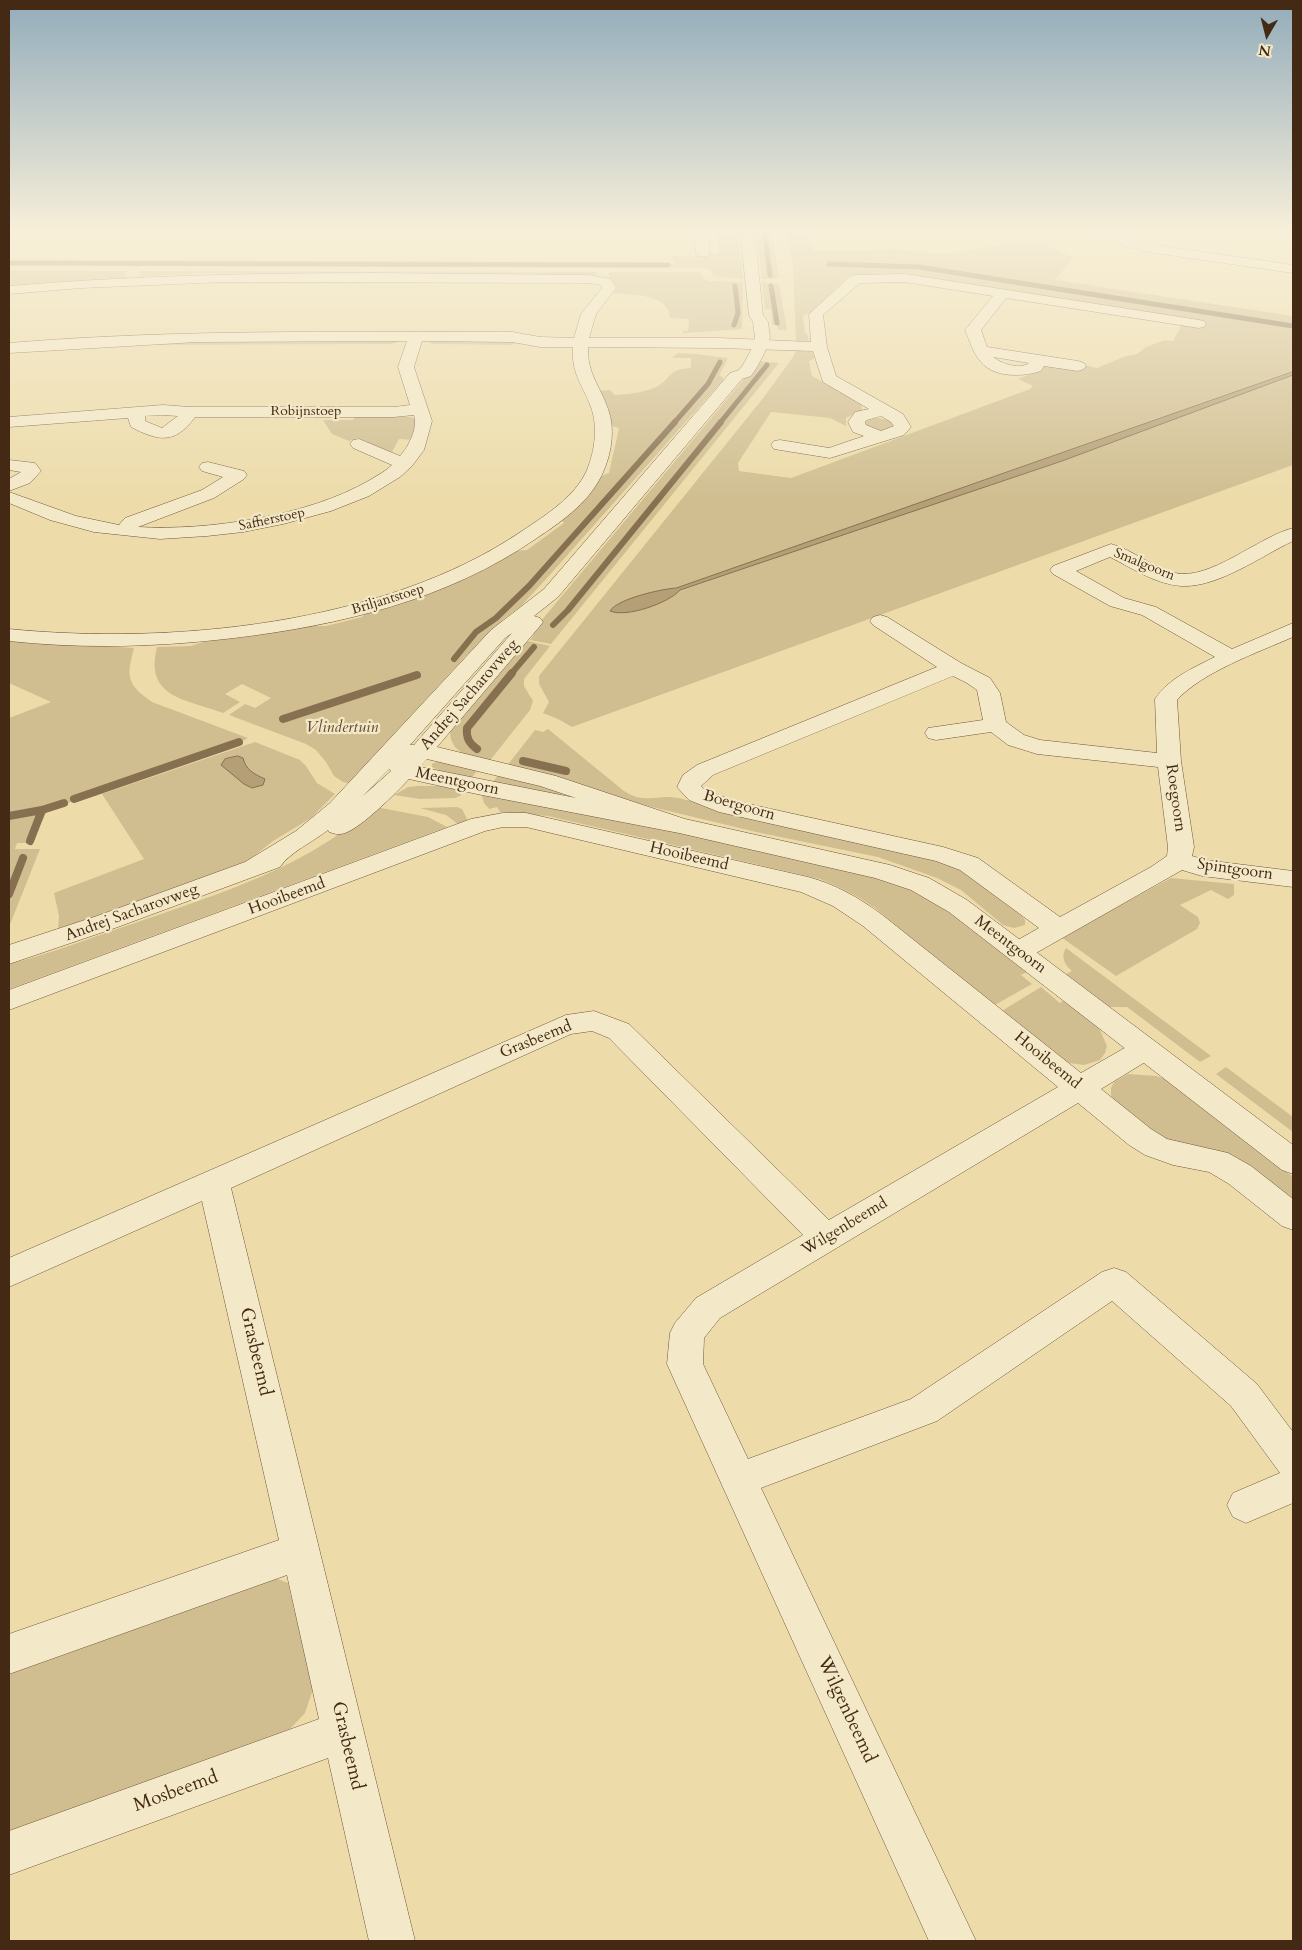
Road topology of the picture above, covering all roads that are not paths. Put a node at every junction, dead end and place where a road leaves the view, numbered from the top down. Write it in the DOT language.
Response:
graph roads {
  1 [pos="586,319"];
  2 [pos="748,319"];
  3 [pos="816,319"];
  4 [pos="980,319"];
  5 [pos="1166,319"];
  6 [pos="1199,324"];
  7 [pos="748,329"];
  8 [pos="414,342"];
  9 [pos="582,342"];
  10 [pos="118,344"];
  11 [pos="761,344"];
  12 [pos="819,347"];
  13 [pos="9,348"];
  14 [pos="9,357"];
  15 [pos="1078,366"];
  16 [pos="736,376"];
  17 [pos="421,409"];
  18 [pos="884,410"];
  19 [pos="136,412"];
  20 [pos="190,412"];
  21 [pos="9,422"];
  22 [pos="880,437"];
  23 [pos="359,444"];
  24 [pos="780,445"];
  25 [pos="406,462"];
  26 [pos="9,465"];
  27 [pos="208,467"];
  28 [pos="9,486"];
  29 [pos="9,497"];
  30 [pos="124,530"];
  31 [pos="1293,534"];
  32 [pos="551,593"];
  33 [pos="880,621"];
  34 [pos="1293,629"];
  35 [pos="9,635"];
  36 [pos="1231,657"];
  37 [pos="953,668"];
  38 [pos="994,724"];
  39 [pos="936,733"];
  40 [pos="422,751"];
  41 [pos="1169,762"];
  42 [pos="397,763"];
  43 [pos="680,824"];
  44 [pos="1178,860"];
  45 [pos="1293,879"];
  46 [pos="1058,929"];
  47 [pos="1019,951"];
  48 [pos="9,955"];
  49 [pos="9,1000"];
  50 [pos="1145,1049"];
  51 [pos="1078,1087"];
  52 [pos="1293,1162"];
  53 [pos="214,1182"];
  54 [pos="1293,1217"];
  55 [pos="826,1238"];
  56 [pos="9,1272"];
  57 [pos="1293,1461"];
  58 [pos="739,1479"];
  59 [pos="1293,1485"];
  60 [pos="1246,1505"];
  61 [pos="302,1551"];
  62 [pos="9,1654"];
  63 [pos="343,1731"];
  64 [pos="9,1853"];
  65 [pos="392,1941"];
  66 [pos="953,1941"];
  1 -- 9 [label="street, Briljantstoep"];
  2 -- 7 [label="street, Andrej Sacharovweg"];
  3 -- 12 [label="street"];
  4 -- 15 [label="street"];
  5 -- 6 [label="street"];
  7 -- 9 [label="street"];
  7 -- 11 [label="street"];
  7 -- 11 [label="street, Andrej Sacharovweg"];
  7 -- 16 [label="street, Andrej Sacharovweg"];
  8 -- 9 [label="street"];
  8 -- 10 [label="street"];
  8 -- 17 [label="street, Saffierstoep"];
  9 -- 35 [label="street, Briljantstoep"];
  10 -- 13 [label="street"];
  10 -- 14 [label="street"];
  11 -- 12 [label="street"];
  11 -- 16 [label="street, Andrej Sacharovweg"];
  12 -- 18 [label="street"];
  16 -- 32 [label="street, Andrej Sacharovweg"];
  17 -- 20 [label="street, Robijnstoep"];
  17 -- 25 [label="street, Saffierstoep"];
  18 -- 22 [label="street"];
  18 -- 22 [label="street"];
  19 -- 20 [label="street, Robijnstoep"];
  19 -- 20 [label="street"];
  19 -- 21 [label="street, Robijnstoep"];
  22 -- 24 [label="street"];
  23 -- 25 [label="street"];
  25 -- 30 [label="street, Saffierstoep"];
  26 -- 28 [label="street"];
  27 -- 30 [label="street"];
  29 -- 30 [label="street, Saffierstoep"];
  31 -- 36 [label="street, Smalgoorn"];
  32 -- 40 [label="street, Andrej Sacharovweg"];
  32 -- 42 [label="street, Andrej Sacharovweg"];
  33 -- 37 [label="street"];
  34 -- 36 [label="street, Roegoorn"];
  36 -- 41 [label="street, Roegoorn"];
  37 -- 38 [label="street"];
  37 -- 46 [label="street, Boergoorn"];
  38 -- 39 [label="street"];
  38 -- 41 [label="street"];
  40 -- 42 [label="street, Meentgoorn"];
  40 -- 43 [label="street, Meentgoorn"];
  41 -- 44 [label="street, Roegoorn"];
  42 -- 43 [label="street, Meentgoorn"];
  42 -- 48 [label="street, Andrej Sacharovweg"];
  43 -- 47 [label="street, Meentgoorn"];
  44 -- 45 [label="street, Spintgoorn"];
  44 -- 46 [label="street"];
  46 -- 47 [label="street"];
  47 -- 50 [label="street, Meentgoorn"];
  49 -- 51 [label="street, Hooibeemd"];
  50 -- 51 [label="street, Wilgenbeemd"];
  50 -- 52 [label="street, Meentgoorn"];
  51 -- 54 [label="street, Hooibeemd"];
  51 -- 55 [label="street, Wilgenbeemd"];
  53 -- 55 [label="street, Grasbeemd"];
  53 -- 56 [label="street, Grasbeemd"];
  53 -- 61 [label="street, Grasbeemd"];
  55 -- 58 [label="street, Wilgenbeemd"];
  57 -- 58 [label="street"];
  58 -- 66 [label="street, Wilgenbeemd"];
  59 -- 60 [label="street"];
  61 -- 62 [label="street"];
  61 -- 63 [label="street, Grasbeemd"];
  63 -- 64 [label="street, Mosbeemd"];
  63 -- 65 [label="street, Grasbeemd"];
}
